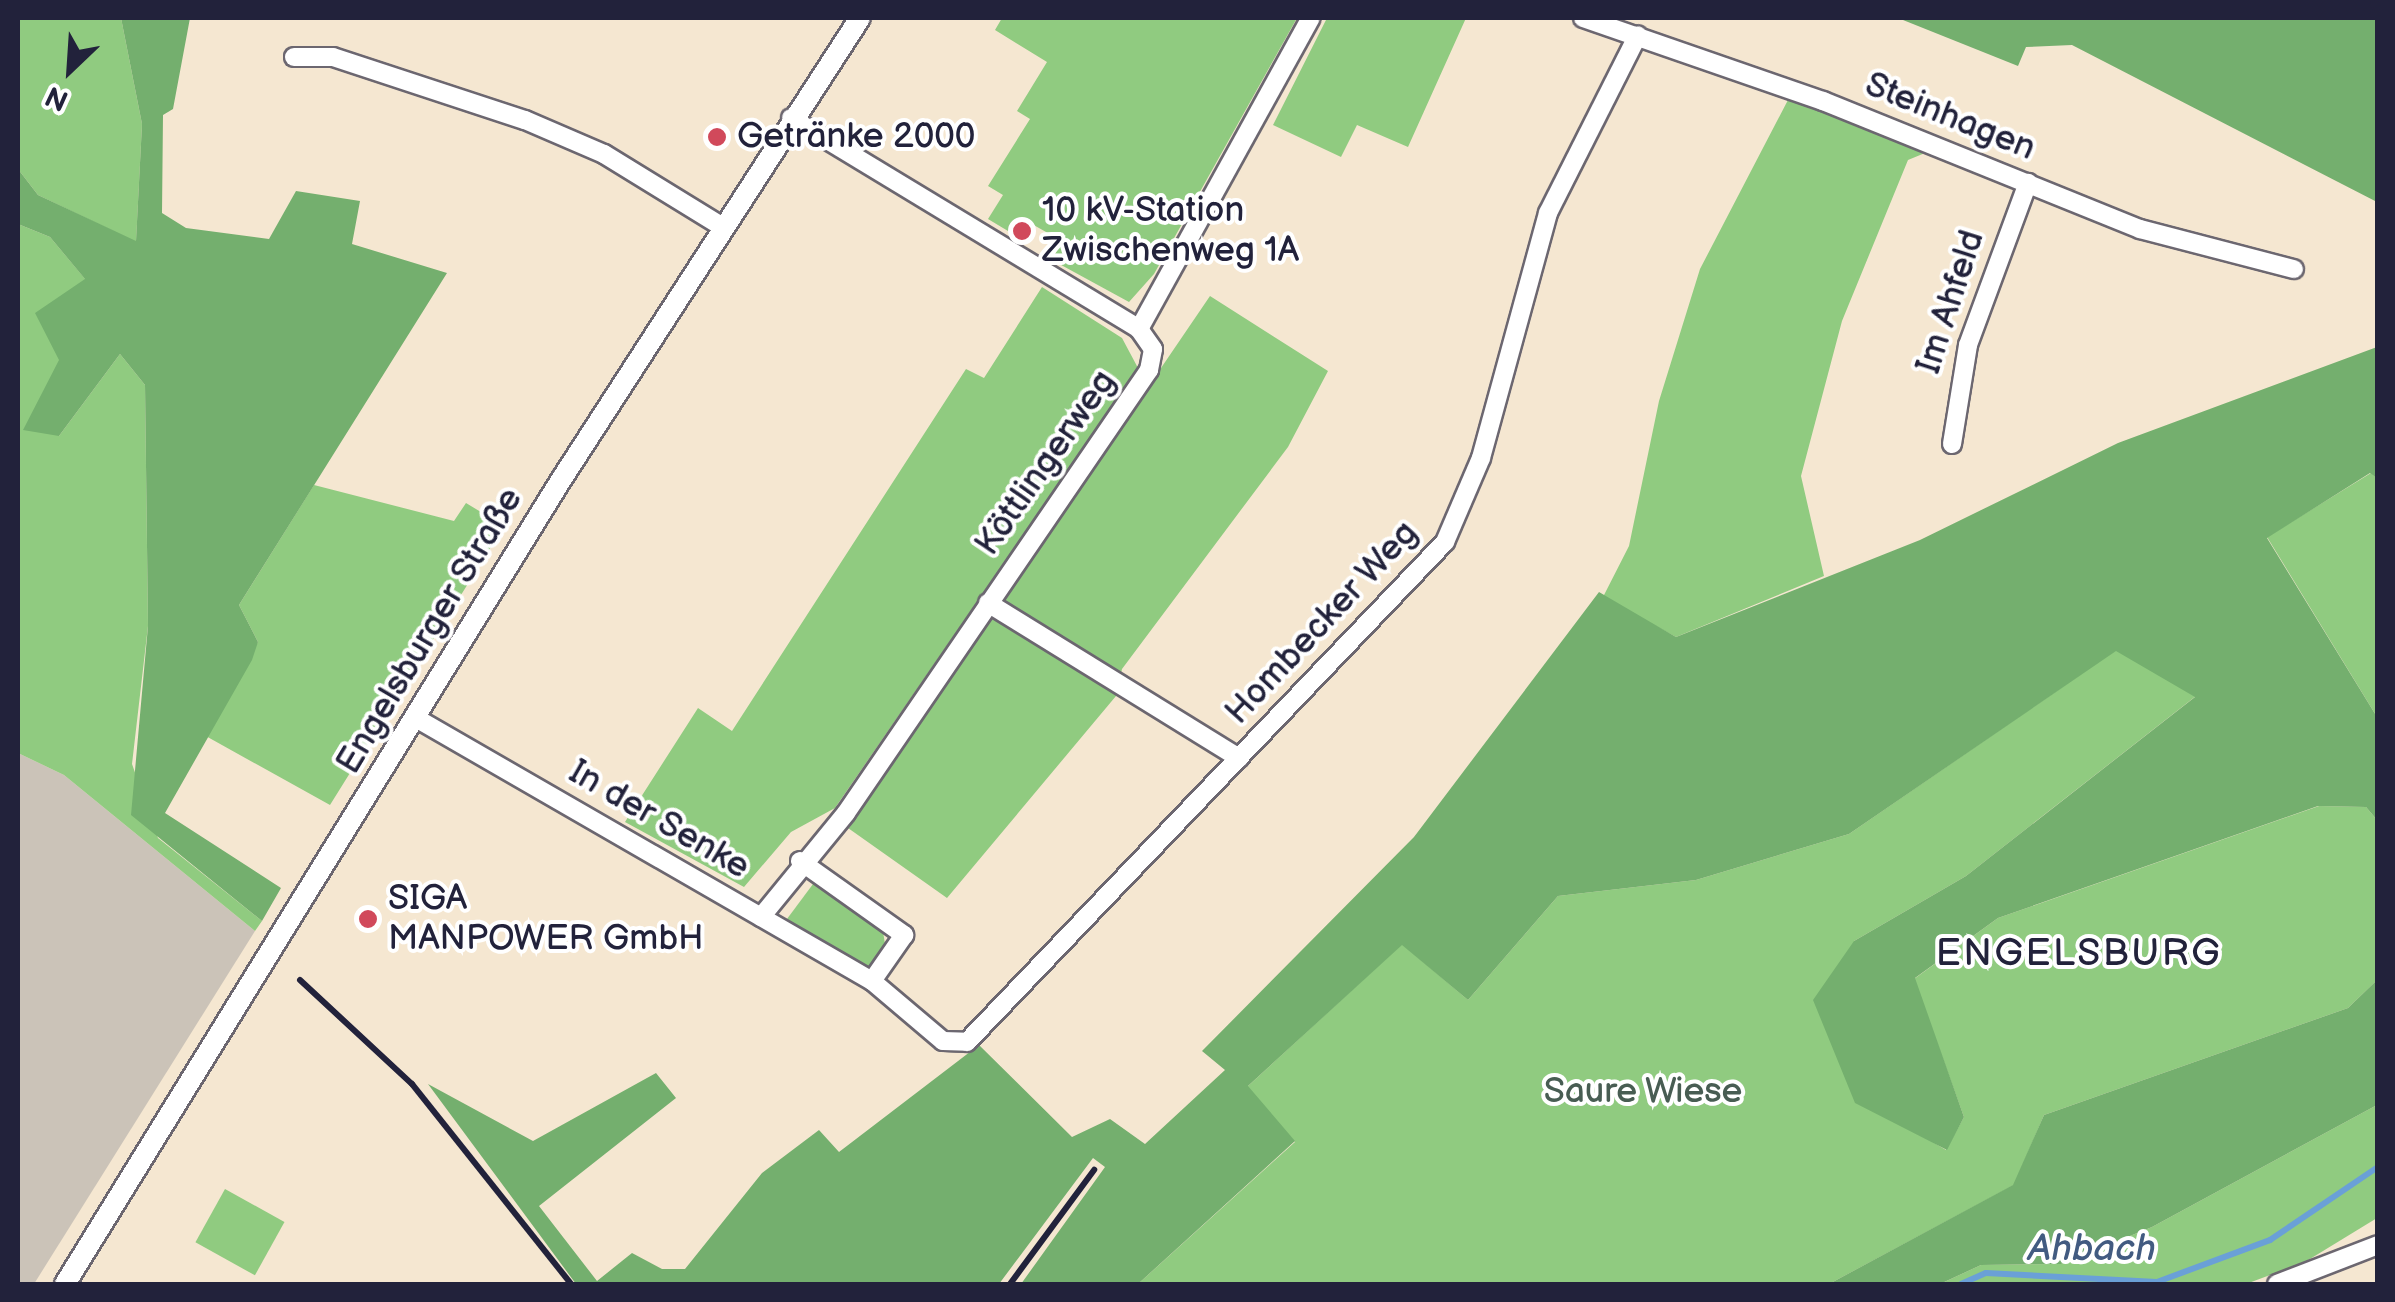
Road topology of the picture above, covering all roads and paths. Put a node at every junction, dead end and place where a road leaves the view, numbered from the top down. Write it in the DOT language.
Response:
graph roads {
  1 [pos="860,18"];
  2 [pos="1311,18"];
  3 [pos="1583,18"];
  4 [pos="1638,35"];
  5 [pos="294,57"];
  6 [pos="791,118"];
  7 [pos="2028,183"];
  8 [pos="721,226"];
  9 [pos="2294,268"];
  10 [pos="1139,329"];
  11 [pos="1952,444"];
  12 [pos="988,603"];
  13 [pos="414,717"];
  14 [pos="1239,758"];
  15 [pos="800,861"];
  16 [pos="761,917"];
  17 [pos="872,981"];
  18 [pos="2378,1245"];
  19 [pos="65,1284"];
  20 [pos="2277,1284"];
  1 -- 6 [label="street, Engelsburger Straße"];
  2 -- 10 [label="street"];
  3 -- 4 [label="street, Steinhagen"];
  4 -- 7 [label="street, Steinhagen"];
  4 -- 14 [label="street, Hombecker Weg"];
  5 -- 8 [label="street"];
  6 -- 8 [label="street, Engelsburger Straße"];
  6 -- 10 [label="street"];
  7 -- 9 [label="street, Steinhagen"];
  7 -- 11 [label="street, Im Ahfeld"];
  8 -- 13 [label="street, Engelsburger Straße"];
  10 -- 12 [label="street, Köttlingerweg"];
  12 -- 14 [label="street, Hombecker Weg"];
  12 -- 15 [label="street, Köttlingerweg"];
  13 -- 16 [label="street, In der Senke"];
  13 -- 19 [label="street, Engelsburger Straße"];
  14 -- 17 [label="street, In der Senke"];
  15 -- 16 [label="street, Köttlingerweg"];
  15 -- 17 [label="street, In der Senke"];
  16 -- 17 [label="street, In der Senke"];
  18 -- 20 [label="street"];
}
